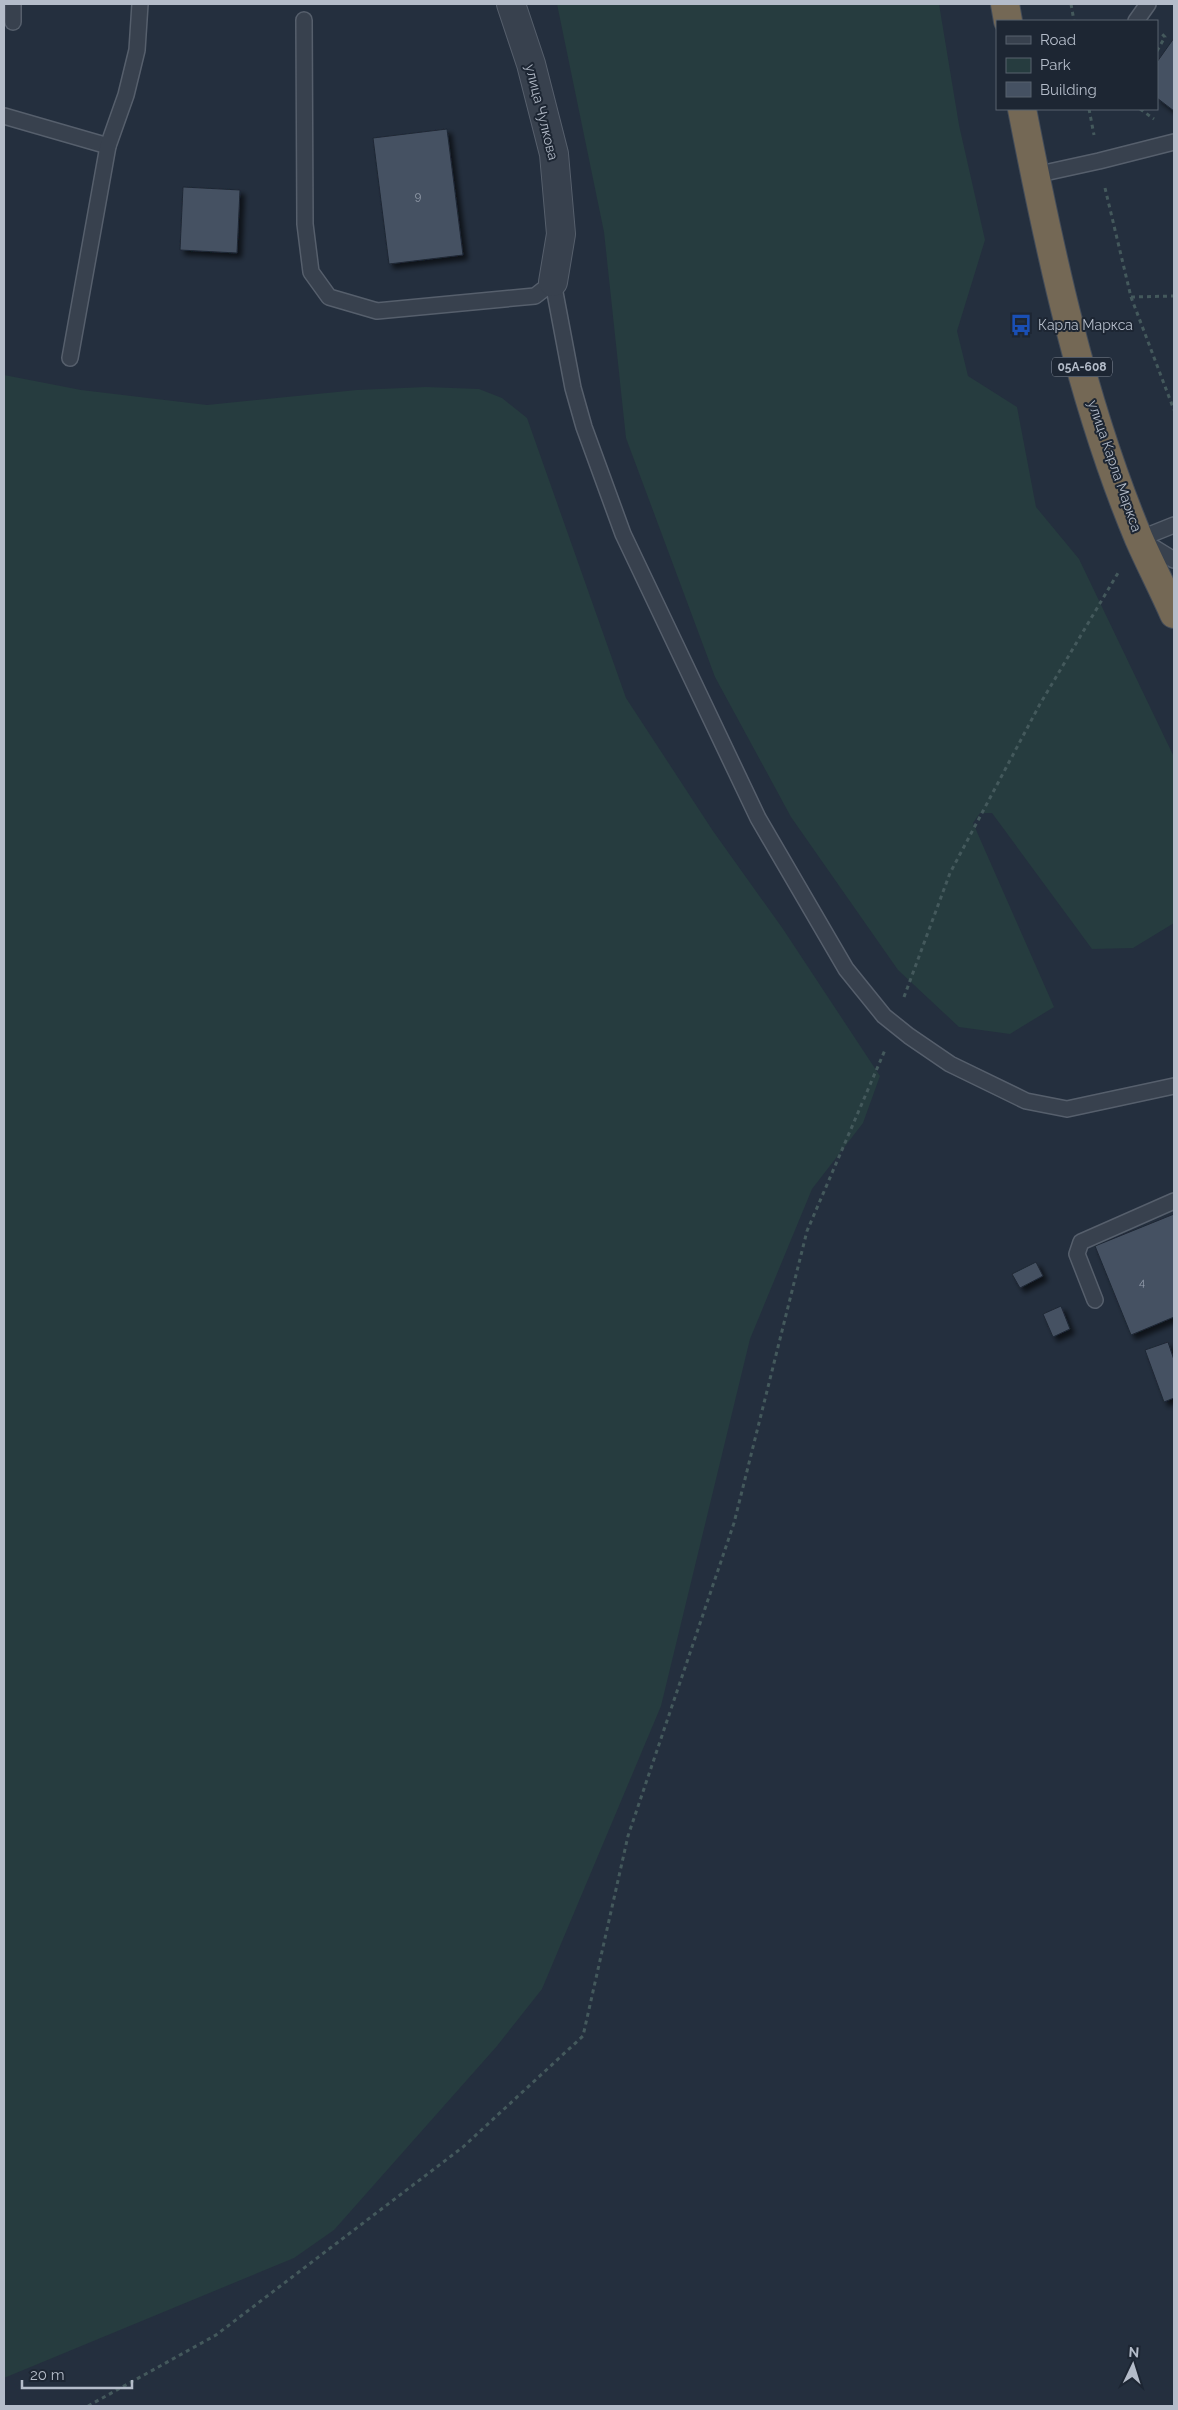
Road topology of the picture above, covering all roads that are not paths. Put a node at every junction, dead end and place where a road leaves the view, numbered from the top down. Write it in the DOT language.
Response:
graph roads {
  1 [pos="13,4"];
  2 [pos="140,4"];
  3 [pos="511,4"];
  4 [pos="1005,4"];
  5 [pos="1148,4"];
  6 [pos="304,20"];
  7 [pos="1008,20"];
  8 [pos="1137,20"];
  9 [pos="13,22"];
  10 [pos="1022,110"];
  11 [pos="4,116"];
  12 [pos="1174,142"];
  13 [pos="108,146"];
  14 [pos="1035,175"];
  15 [pos="554,282"];
  16 [pos="70,358"];
  17 [pos="1174,525"];
  18 [pos="1139,538"];
  19 [pos="1174,560"];
  20 [pos="1174,614"];
  21 [pos="1174,1086"];
  22 [pos="1174,1201"];
  23 [pos="1095,1300"];
  1 -- 9 [label="lane"];
  2 -- 13 [label="lane"];
  3 -- 15 [label="street, улица Чулкова"];
  4 -- 7 [label="highway"];
  5 -- 8 [label="lane"];
  6 -- 15 [label="lane"];
  10 -- 14 [label="highway, улица Карла Маркса / 05А-608"];
  11 -- 13 [label="lane"];
  12 -- 14 [label="lane"];
  13 -- 16 [label="lane"];
  14 -- 18 [label="highway, улица Карла Маркса / 05А-608"];
  15 -- 21 [label="lane"];
  17 -- 18 [label="lane"];
  18 -- 19 [label="lane"];
  18 -- 20 [label="highway, улица Карла Маркса / 05А-608"];
  22 -- 23 [label="lane"];
}
